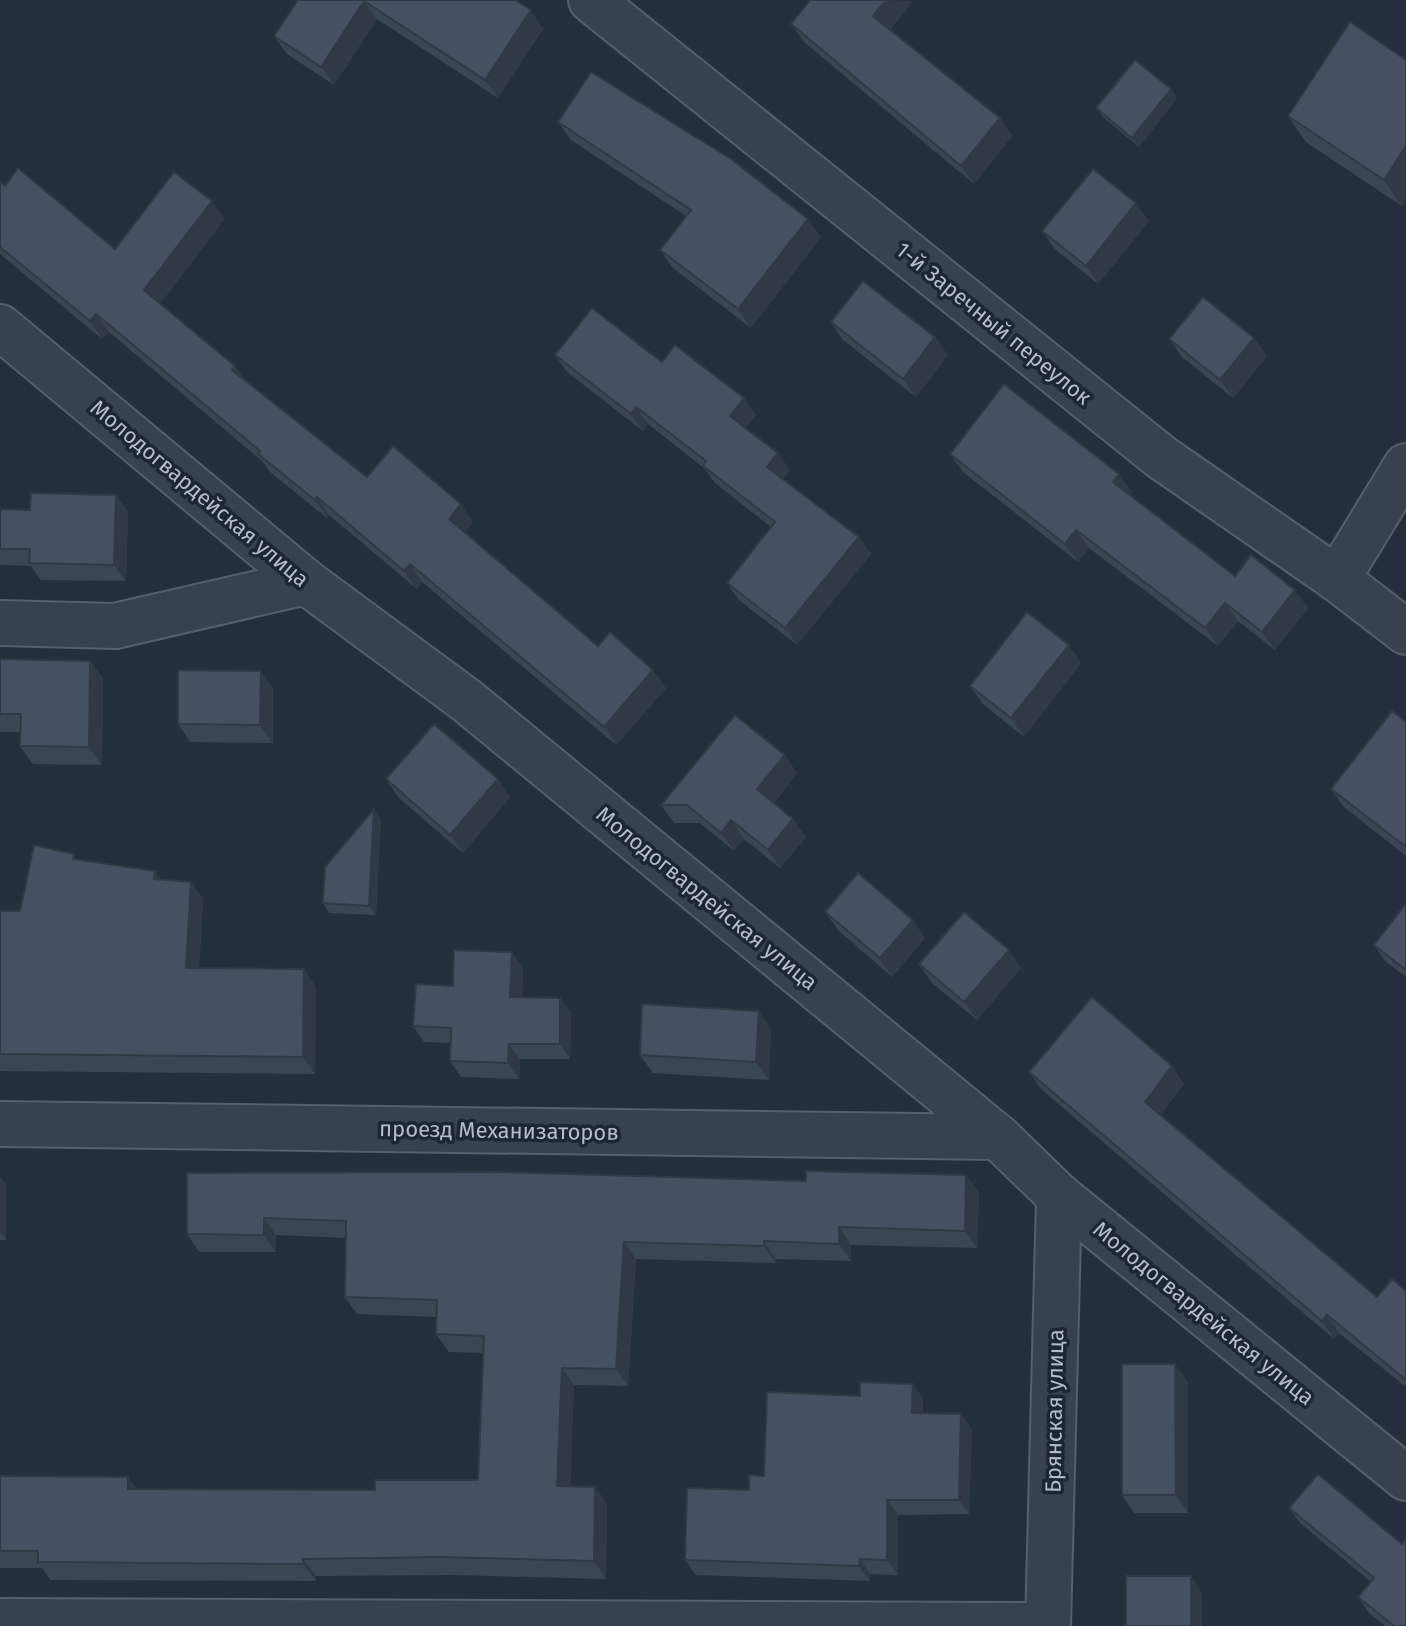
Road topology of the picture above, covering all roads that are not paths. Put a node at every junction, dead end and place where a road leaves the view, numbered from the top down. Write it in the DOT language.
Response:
graph roads {
  1 [pos="591,0"];
  2 [pos="0,327"];
  3 [pos="1406,466"];
  4 [pos="1337,579"];
  5 [pos="306,582"];
  6 [pos="0,623"];
  7 [pos="1406,632"];
  8 [pos="0,1124"];
  9 [pos="998,1137"];
  10 [pos="1059,1196"];
  11 [pos="1406,1478"];
  12 [pos="0,1621"];
  13 [pos="1048,1626"];
  1 -- 4 [label="street, 1-й Заречный переулок"];
  2 -- 5 [label="street, Молодогвардейская улица"];
  3 -- 4 [label="street"];
  4 -- 7 [label="street, 1-й Заречный переулок"];
  5 -- 6 [label="street"];
  5 -- 9 [label="street, Молодогвардейская улица"];
  8 -- 9 [label="street, проезд Механизаторов"];
  9 -- 10 [label="street, Молодогвардейская улица"];
  10 -- 11 [label="street, Молодогвардейская улица"];
  10 -- 13 [label="street, Брянская улица"];
  12 -- 13 [label="street"];
}
